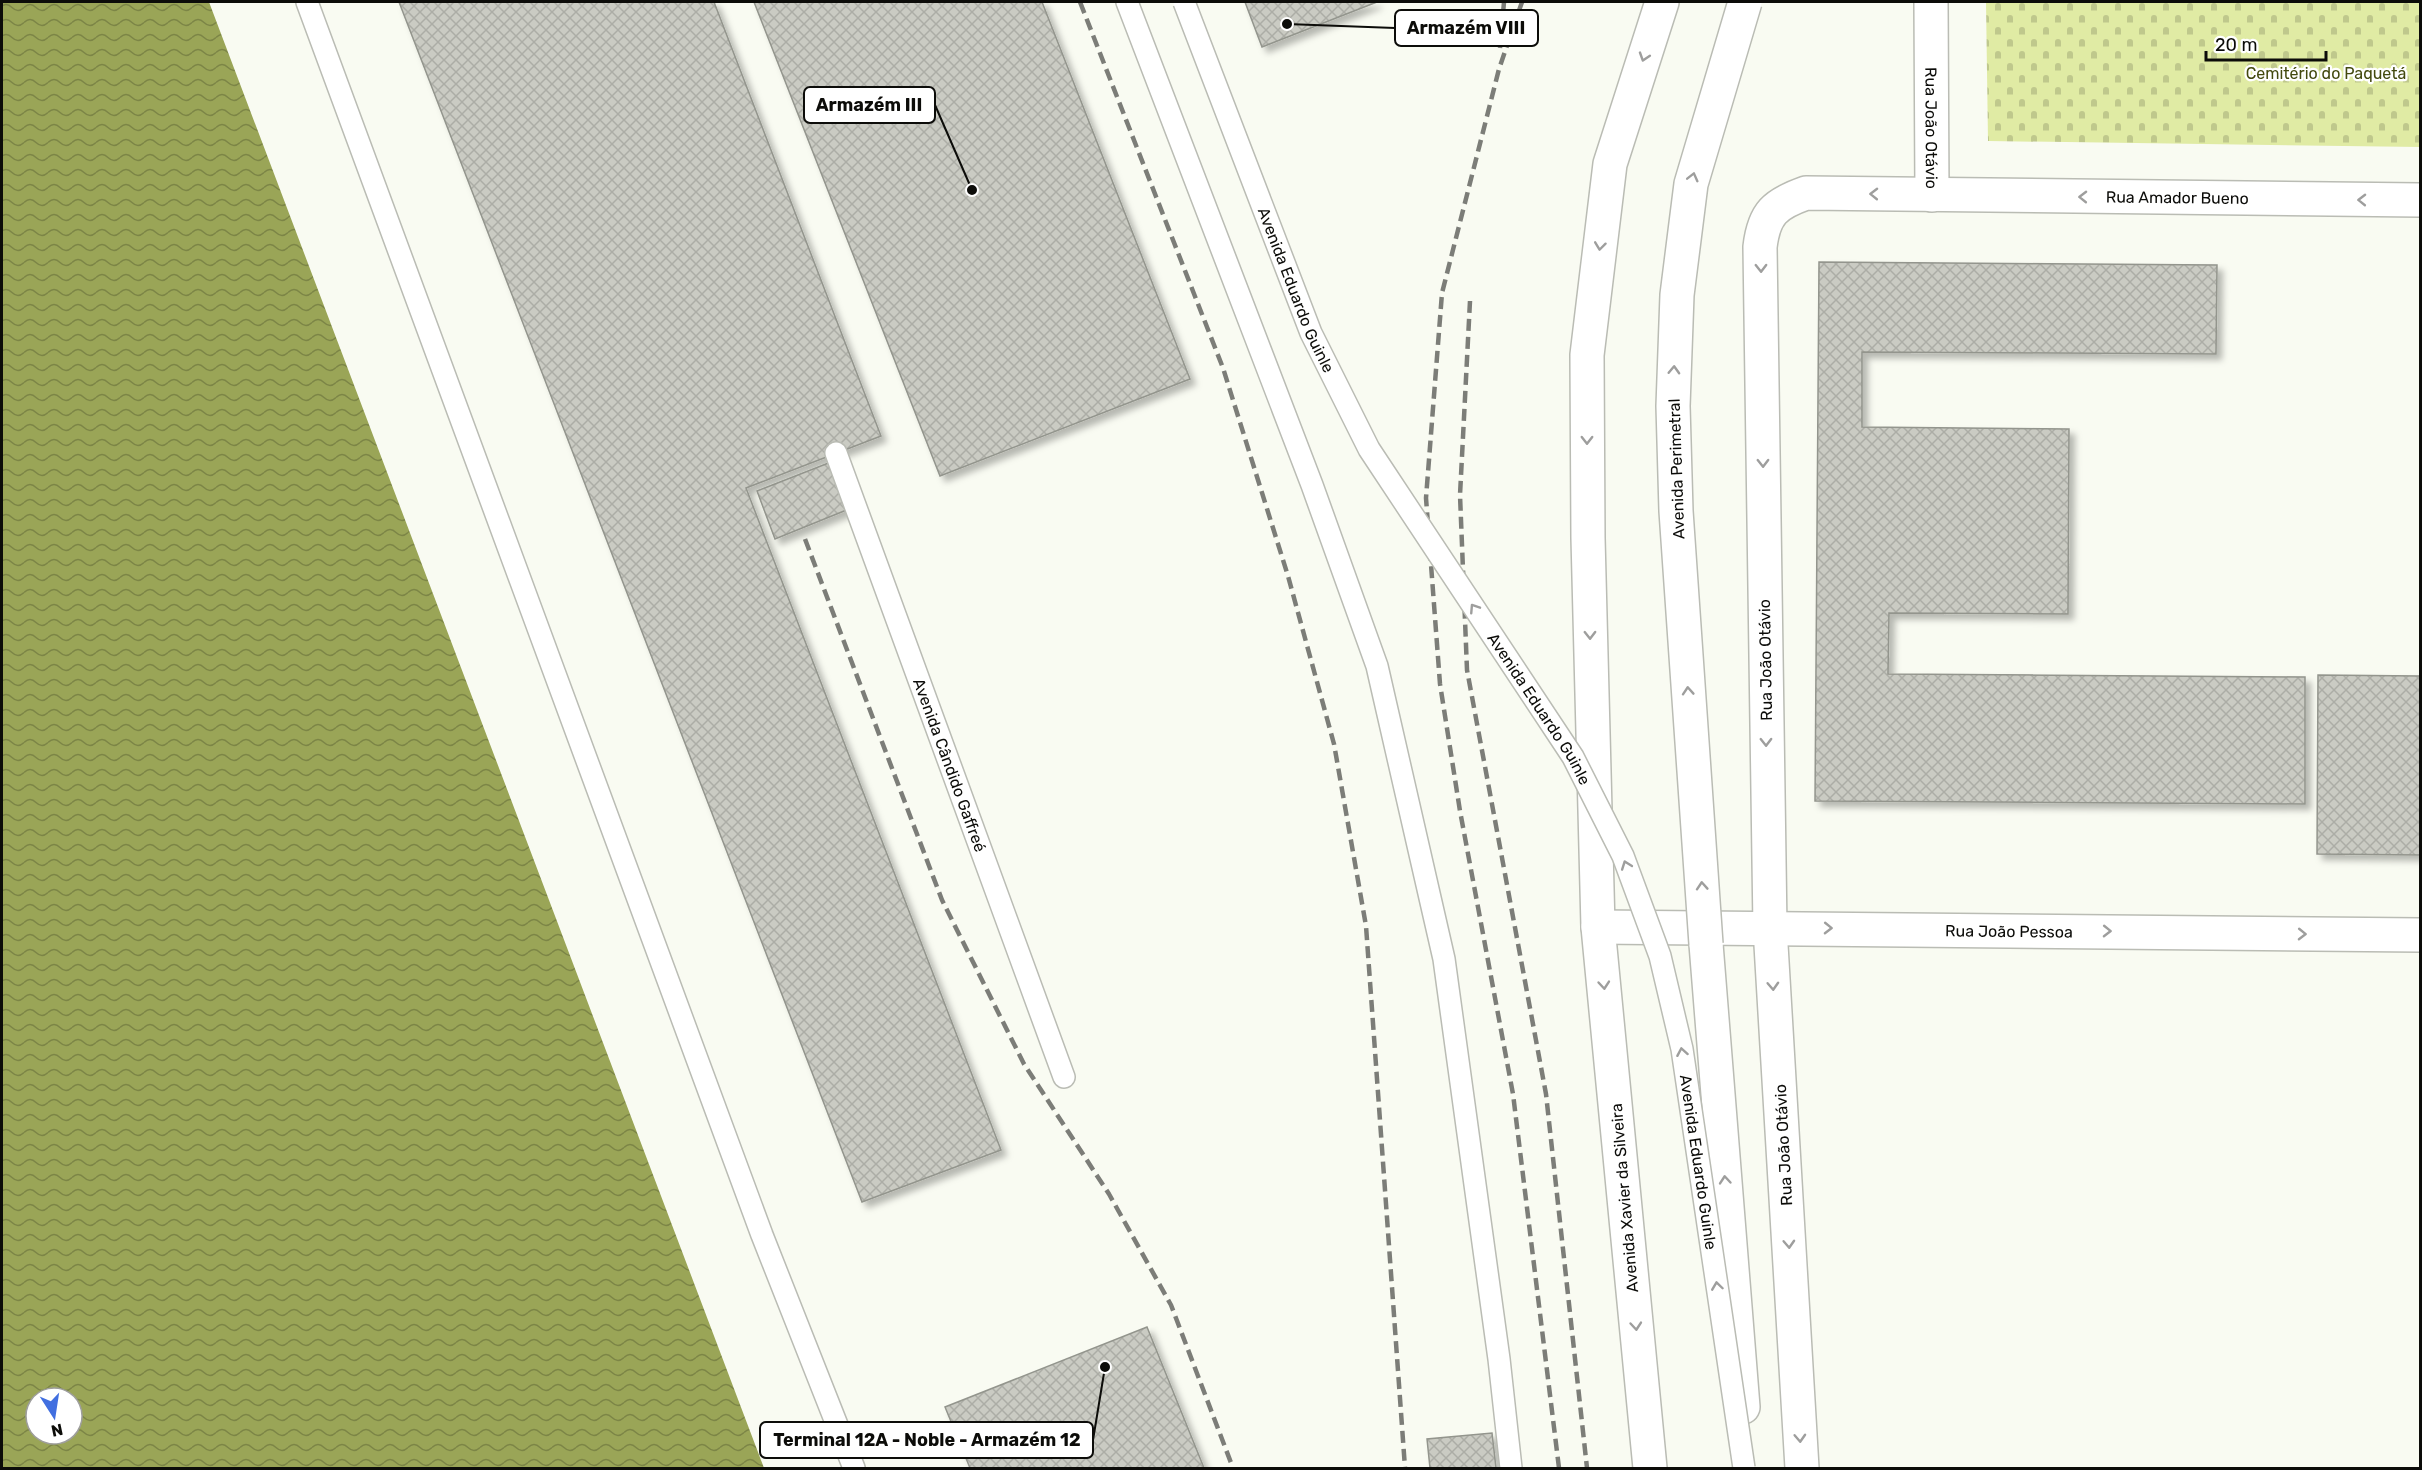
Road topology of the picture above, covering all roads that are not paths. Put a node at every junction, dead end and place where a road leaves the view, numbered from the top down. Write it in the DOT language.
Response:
graph roads {
  1 [pos="307,2"];
  2 [pos="1127,2"];
  3 [pos="1184,2"];
  4 [pos="1662,2"];
  5 [pos="1745,2"];
  6 [pos="1931,2"];
  7 [pos="1932,195"];
  8 [pos="2421,200"];
  9 [pos="836,453"];
  10 [pos="1598,927"];
  11 [pos="1770,928"];
  12 [pos="2421,935"];
  13 [pos="1064,1077"];
  14 [pos="854,1468"];
  15 [pos="1511,1468"];
  16 [pos="1650,1468"];
  17 [pos="1746,1468"];
  18 [pos="1802,1468"];
  1 -- 14 [label="lane"];
  2 -- 15 [label="lane"];
  17 -- 3 [label="lane, Avenida Eduardo Guinle, one-way, bridge"];
  4 -- 10 [label="main road, one-way"];
  17 -- 5 [label="main road, Avenida Perimetral, one-way, bridge"];
  6 -- 7 [label="main road, Rua João Otávio"];
  8 -- 7 [label="main road, Rua Amador Bueno, one-way"];
  7 -- 11 [label="main road, Rua João Otávio, one-way"];
  9 -- 13 [label="lane, Avenida Cândido Gaffreé"];
  10 -- 11 [label="main road, Rua João Pessoa"];
  10 -- 16 [label="main road, Avenida Xavier da Silveira, one-way"];
  11 -- 12 [label="main road, Rua João Pessoa, one-way"];
  11 -- 18 [label="main road, Rua João Otávio, one-way"];
}
